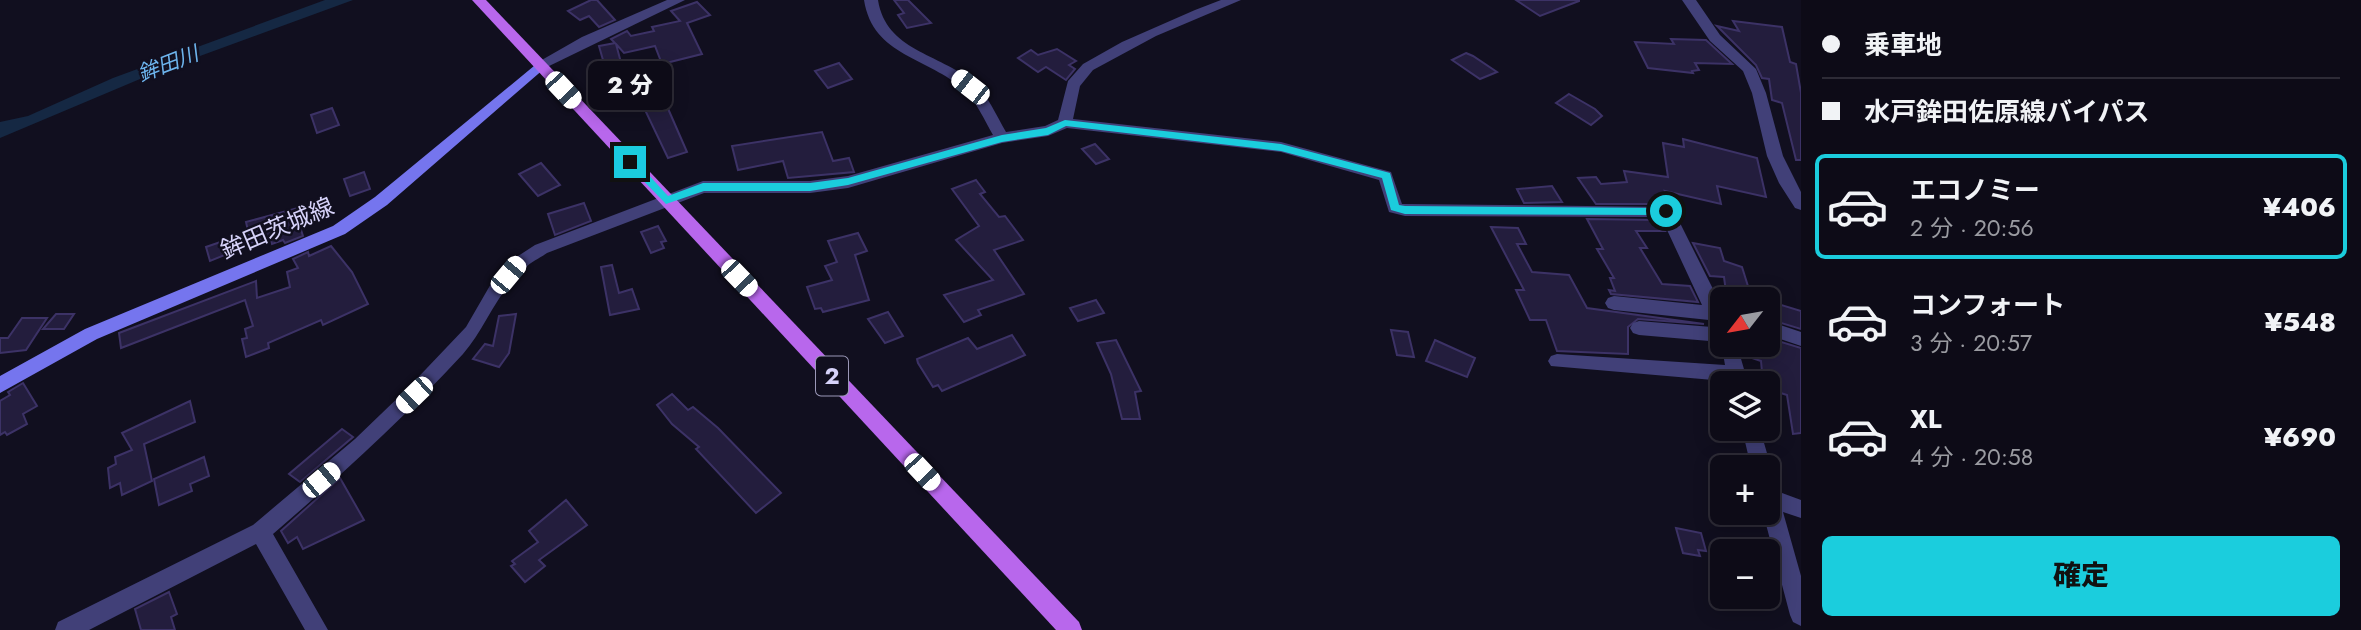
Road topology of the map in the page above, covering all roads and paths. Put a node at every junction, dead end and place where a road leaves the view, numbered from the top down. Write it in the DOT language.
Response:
graph roads {
  1 [pos="479,0"];
  2 [pos="678,0"];
  3 [pos="871,0"];
  4 [pos="1234,0"];
  5 [pos="1689,0"];
  6 [pos="540,65"];
  7 [pos="1065,123"];
  8 [pos="1002,138"];
  9 [pos="666,201"];
  10 [pos="1801,204"];
  11 [pos="1710,296"];
  12 [pos="1614,303"];
  13 [pos="1710,311"];
  14 [pos="1639,328"];
  15 [pos="1780,332"];
  16 [pos="1710,334"];
  17 [pos="1801,339"];
  18 [pos="1557,361"];
  19 [pos="1710,375"];
  20 [pos="0,385"];
  21 [pos="1780,500"];
  22 [pos="1801,509"];
  23 [pos="1776,525"];
  24 [pos="260,531"];
  25 [pos="1801,615"];
  26 [pos="66,630"];
  27 [pos="317,630"];
  28 [pos="1070,630"];
  1 -- 6 [label="main road, 2"];
  2 -- 6 [label="street"];
  3 -- 8 [label="street"];
  4 -- 7 [label="street"];
  5 -- 10 [label="street"];
  6 -- 9 [label="main road, 2"];
  6 -- 20 [label="main road, 鉾田茨城線"];
  7 -- 8 [label="street"];
  7 -- 11 [label="street"];
  8 -- 9 [label="street"];
  9 -- 24 [label="street"];
  9 -- 28 [label="main road, 2"];
  12 -- 13 [label="street"];
  14 -- 16 [label="street"];
  15 -- 17 [label="street"];
  18 -- 19 [label="street"];
  21 -- 22 [label="street"];
  23 -- 25 [label="street"];
  24 -- 26 [label="street"];
  24 -- 27 [label="street"];
}
